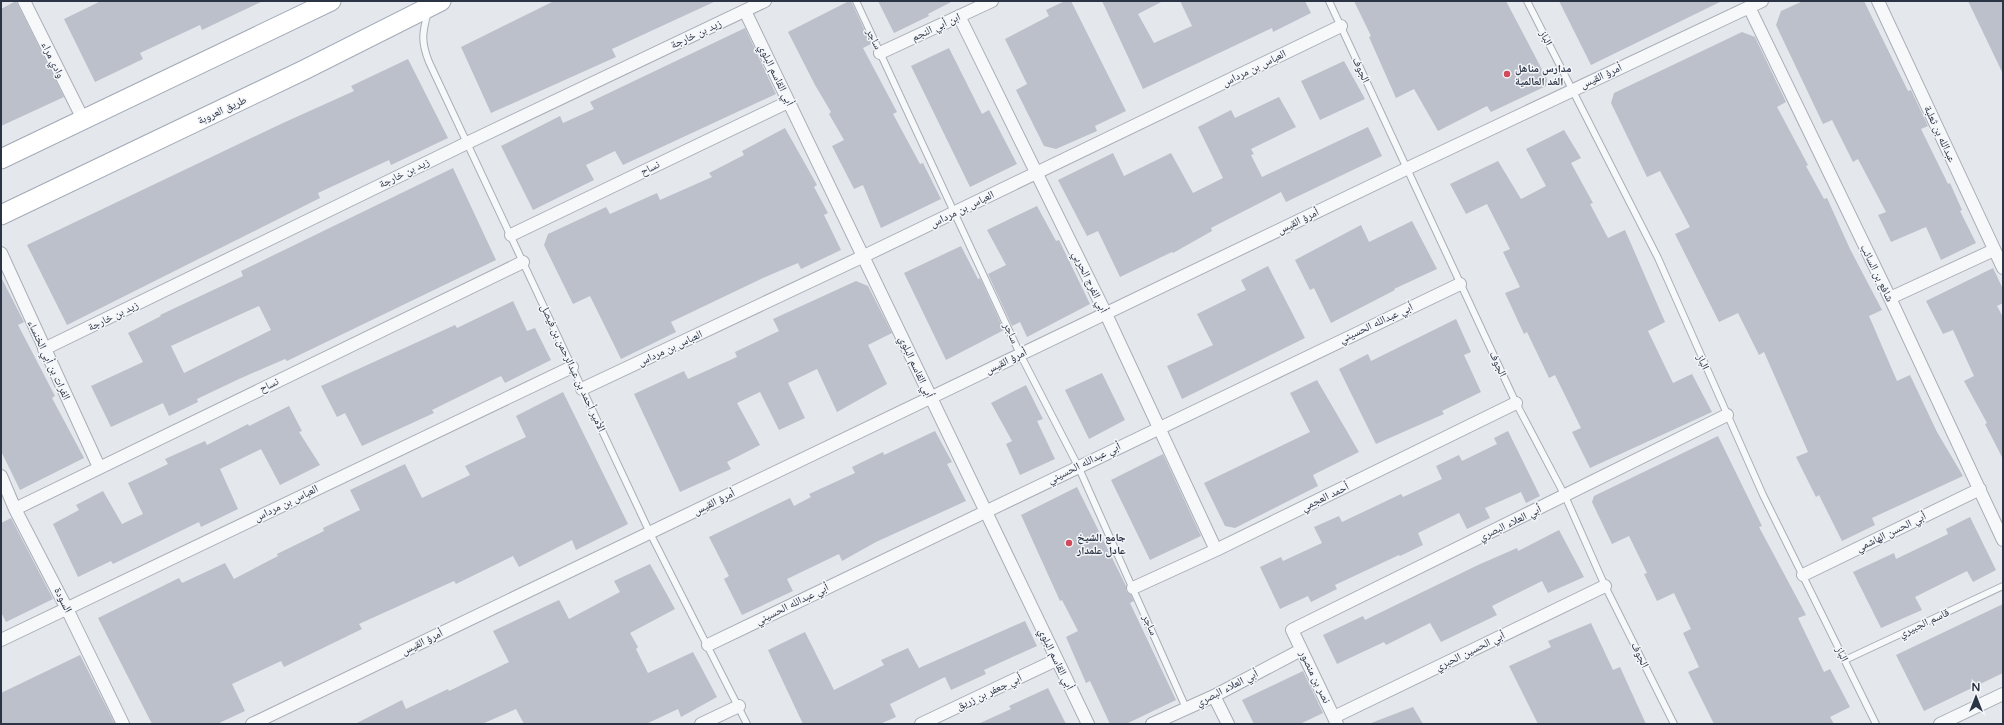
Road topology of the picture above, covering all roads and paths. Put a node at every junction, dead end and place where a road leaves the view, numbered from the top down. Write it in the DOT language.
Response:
graph roads {
  1 [pos="24,1"];
  2 [pos="765,1"];
  3 [pos="856,1"];
  4 [pos="992,1"];
  5 [pos="1329,1"];
  6 [pos="1527,1"];
  7 [pos="1762,1"];
  8 [pos="1878,1"];
  9 [pos="321,3"];
  10 [pos="435,4"];
  11 [pos="1749,7"];
  12 [pos="745,11"];
  13 [pos="959,16"];
  14 [pos="1341,26"];
  15 [pos="880,53"];
  16 [pos="1572,90"];
  17 [pos="788,102"];
  18 [pos="83,119"];
  19 [pos="466,143"];
  20 [pos="1,159"];
  21 [pos="1406,169"];
  22 [pos="1036,173"];
  23 [pos="955,212"];
  24 [pos="1,214"];
  25 [pos="511,235"];
  26 [pos="1994,250"];
  27 [pos="1,253"];
  28 [pos="864,256"];
  29 [pos="523,262"];
  30 [pos="2003,268"];
  31 [pos="1460,284"];
  32 [pos="1890,298"];
  33 [pos="1106,314"];
  34 [pos="44,349"];
  35 [pos="1020,354"];
  36 [pos="572,366"];
  37 [pos="582,389"];
  38 [pos="931,398"];
  39 [pos="1516,403"];
  40 [pos="1727,416"];
  41 [pos="1159,427"];
  42 [pos="1078,466"];
  43 [pos="99,467"];
  44 [pos="1,476"];
  45 [pos="1980,489"];
  46 [pos="1565,496"];
  47 [pos="15,509"];
  48 [pos="986,510"];
  49 [pos="650,533"];
  50 [pos="2003,540"];
  51 [pos="1216,550"];
  52 [pos="1803,575"];
  53 [pos="1605,586"];
  54 [pos="2003,586"];
  55 [pos="1133,588"];
  56 [pos="67,609"];
  57 [pos="1292,630"];
  58 [pos="1,640"];
  59 [pos="708,645"];
  60 [pos="1301,650"];
  61 [pos="1056,660"];
  62 [pos="1845,660"];
  63 [pos="2003,694"];
  64 [pos="1214,696"];
  65 [pos="739,706"];
  66 [pos="1186,708"];
  67 [pos="1336,720"];
  68 [pos="124,724"];
  69 [pos="252,724"];
  70 [pos="701,724"];
  71 [pos="748,724"];
  72 [pos="922,724"];
  73 [pos="1088,724"];
  74 [pos="1152,724"];
  75 [pos="1228,724"];
  76 [pos="1674,724"];
  77 [pos="1876,724"];
  78 [pos="1940,724"];
  1 -- 18 [label="street, وادي مراء"];
  2 -- 12 [label="street, زيد بن خارجة"];
  3 -- 15 [label="lane, ساجر"];
  4 -- 13 [label="street, ابن أبي النجم"];
  5 -- 14 [label="lane, الجوف"];
  6 -- 16 [label="lane, الباز"];
  7 -- 11 [label="street, أمرؤ القيس"];
  8 -- 26 [label="street, عبدالله بن ثعلبة"];
  9 -- 18 [label="main road"];
  10 -- 19 [label="lane, الأمير أحمد بن عبدالرحمن بن فيصل"];
  10 -- 24 [label="main road, طريق العروبة"];
  11 -- 16 [label="street, أمرؤ القيس"];
  11 -- 32 [label="street, شافع بن السائب"];
  12 -- 17 [label="street, أبي القاسم البلوي"];
  12 -- 19 [label="street, زيد بن خارجة"];
  13 -- 15 [label="street, ابن أبي النجم"];
  13 -- 22 [label="street, أبي الفرج الحربي"];
  14 -- 21 [label="lane, الجوف"];
  14 -- 22 [label="street, العباس بن مرداس"];
  15 -- 23 [label="lane, ساجر"];
  16 -- 21 [label="street, أمرؤ القيس"];
  16 -- 40 [label="lane, الباز"];
  17 -- 25 [label="street, نساح"];
  17 -- 28 [label="street, أبي القاسم البلوي"];
  18 -- 20 [label="main road"];
  19 -- 25 [label="lane, الأمير أحمد بن عبدالرحمن بن فيصل"];
  19 -- 34 [label="street, زيد بن خارجة"];
  21 -- 31 [label="lane, الجوف"];
  21 -- 33 [label="street, أمرؤ القيس"];
  22 -- 23 [label="street, العباس بن مرداس"];
  22 -- 33 [label="street, أبي الفرج الحربي"];
  23 -- 28 [label="street, العباس بن مرداس"];
  23 -- 35 [label="lane, ساجر"];
  25 -- 29 [label="lane, الأمير أحمد بن عبدالرحمن بن فيصل"];
  26 -- 30 [label="street, عبدالله بن ثعلبة"];
  26 -- 32 [label="street"];
  27 -- 34 [label="street, الفرات بن أبي الخنساء"];
  28 -- 37 [label="street, العباس بن مرداس"];
  28 -- 38 [label="street, أبي القاسم البلوي"];
  29 -- 36 [label="lane, الأمير أحمد بن عبدالرحمن بن فيصل"];
  29 -- 43 [label="street, نساح"];
  31 -- 39 [label="lane, الجوف"];
  31 -- 41 [label="street, أبي عبدالله الحسيني"];
  32 -- 45 [label="street, شافع بن السائب"];
  33 -- 35 [label="street, أمرؤ القيس"];
  33 -- 41 [label="street, أبي الفرج الحربي"];
  34 -- 43 [label="street, الفرات بن أبي الخنساء"];
  35 -- 38 [label="street, أمرؤ القيس"];
  35 -- 42 [label="lane, ساجر"];
  36 -- 37 [label="lane, الأمير أحمد بن عبدالرحمن بن فيصل"];
  36 -- 56 [label="street, العباس بن مرداس"];
  37 -- 49 [label="lane, الأمير أحمد بن عبدالرحمن بن فيصل"];
  38 -- 48 [label="street, أبي القاسم البلوي"];
  38 -- 49 [label="street, أمرؤ القيس"];
  39 -- 46 [label="lane, الجوف"];
  39 -- 51 [label="street, أحمد العجمي"];
  40 -- 46 [label="street, أبي العلاء البصري"];
  40 -- 52 [label="lane, الباز"];
  41 -- 42 [label="street, أبي عبدالله الحسيني"];
  41 -- 51 [label="street, أبي الفرج الحربي"];
  42 -- 48 [label="street, أبي عبدالله الحسيني"];
  42 -- 55 [label="lane, ساجر"];
  43 -- 47 [label="street, نساح"];
  44 -- 47 [label="street, السودة"];
  45 -- 50 [label="street, شافع بن السائب"];
  45 -- 52 [label="street, أبي الحسن الهاشمي"];
  46 -- 53 [label="lane, الجوف"];
  46 -- 57 [label="street, أبي العلاء البصري"];
  47 -- 56 [label="street, السودة"];
  48 -- 59 [label="street, أبي عبدالله الحسيني"];
  48 -- 61 [label="street, أبي القاسم البلوي"];
  49 -- 59 [label="lane, الأمير أحمد بن عبدالرحمن بن فيصل"];
  49 -- 69 [label="street, أمرؤ القيس"];
  51 -- 55 [label="street, أحمد العجمي"];
  52 -- 62 [label="lane, الباز"];
  53 -- 67 [label="street, أبي الحسين الحبري"];
  53 -- 76 [label="lane, الجوف"];
  54 -- 62 [label="lane, قاسم الجبيري"];
  55 -- 66 [label="lane, ساجر"];
  56 -- 58 [label="street, العباس بن مرداس"];
  56 -- 68 [label="street, السودة"];
  57 -- 60 [label="street, نصر بن منصور"];
  59 -- 65 [label="lane, الأمير أحمد بن عبدالرحمن بن فيصل"];
  60 -- 64 [label="street, أبي العلاء البصري"];
  60 -- 67 [label="street, نصر بن منصور"];
  61 -- 72 [label="street, أبي جعفر بن زريق"];
  61 -- 73 [label="street, أبي القاسم البلوي"];
  62 -- 77 [label="lane, الباز"];
  63 -- 78 [label="street"];
  64 -- 66 [label="street, أبي العلاء البصري"];
  64 -- 75 [label="street"];
  65 -- 70 [label="street"];
  65 -- 71 [label="lane, الأمير أحمد بن عبدالرحمن بن فيصل"];
  66 -- 74 [label="street, أبي العلاء البصري"];
}
